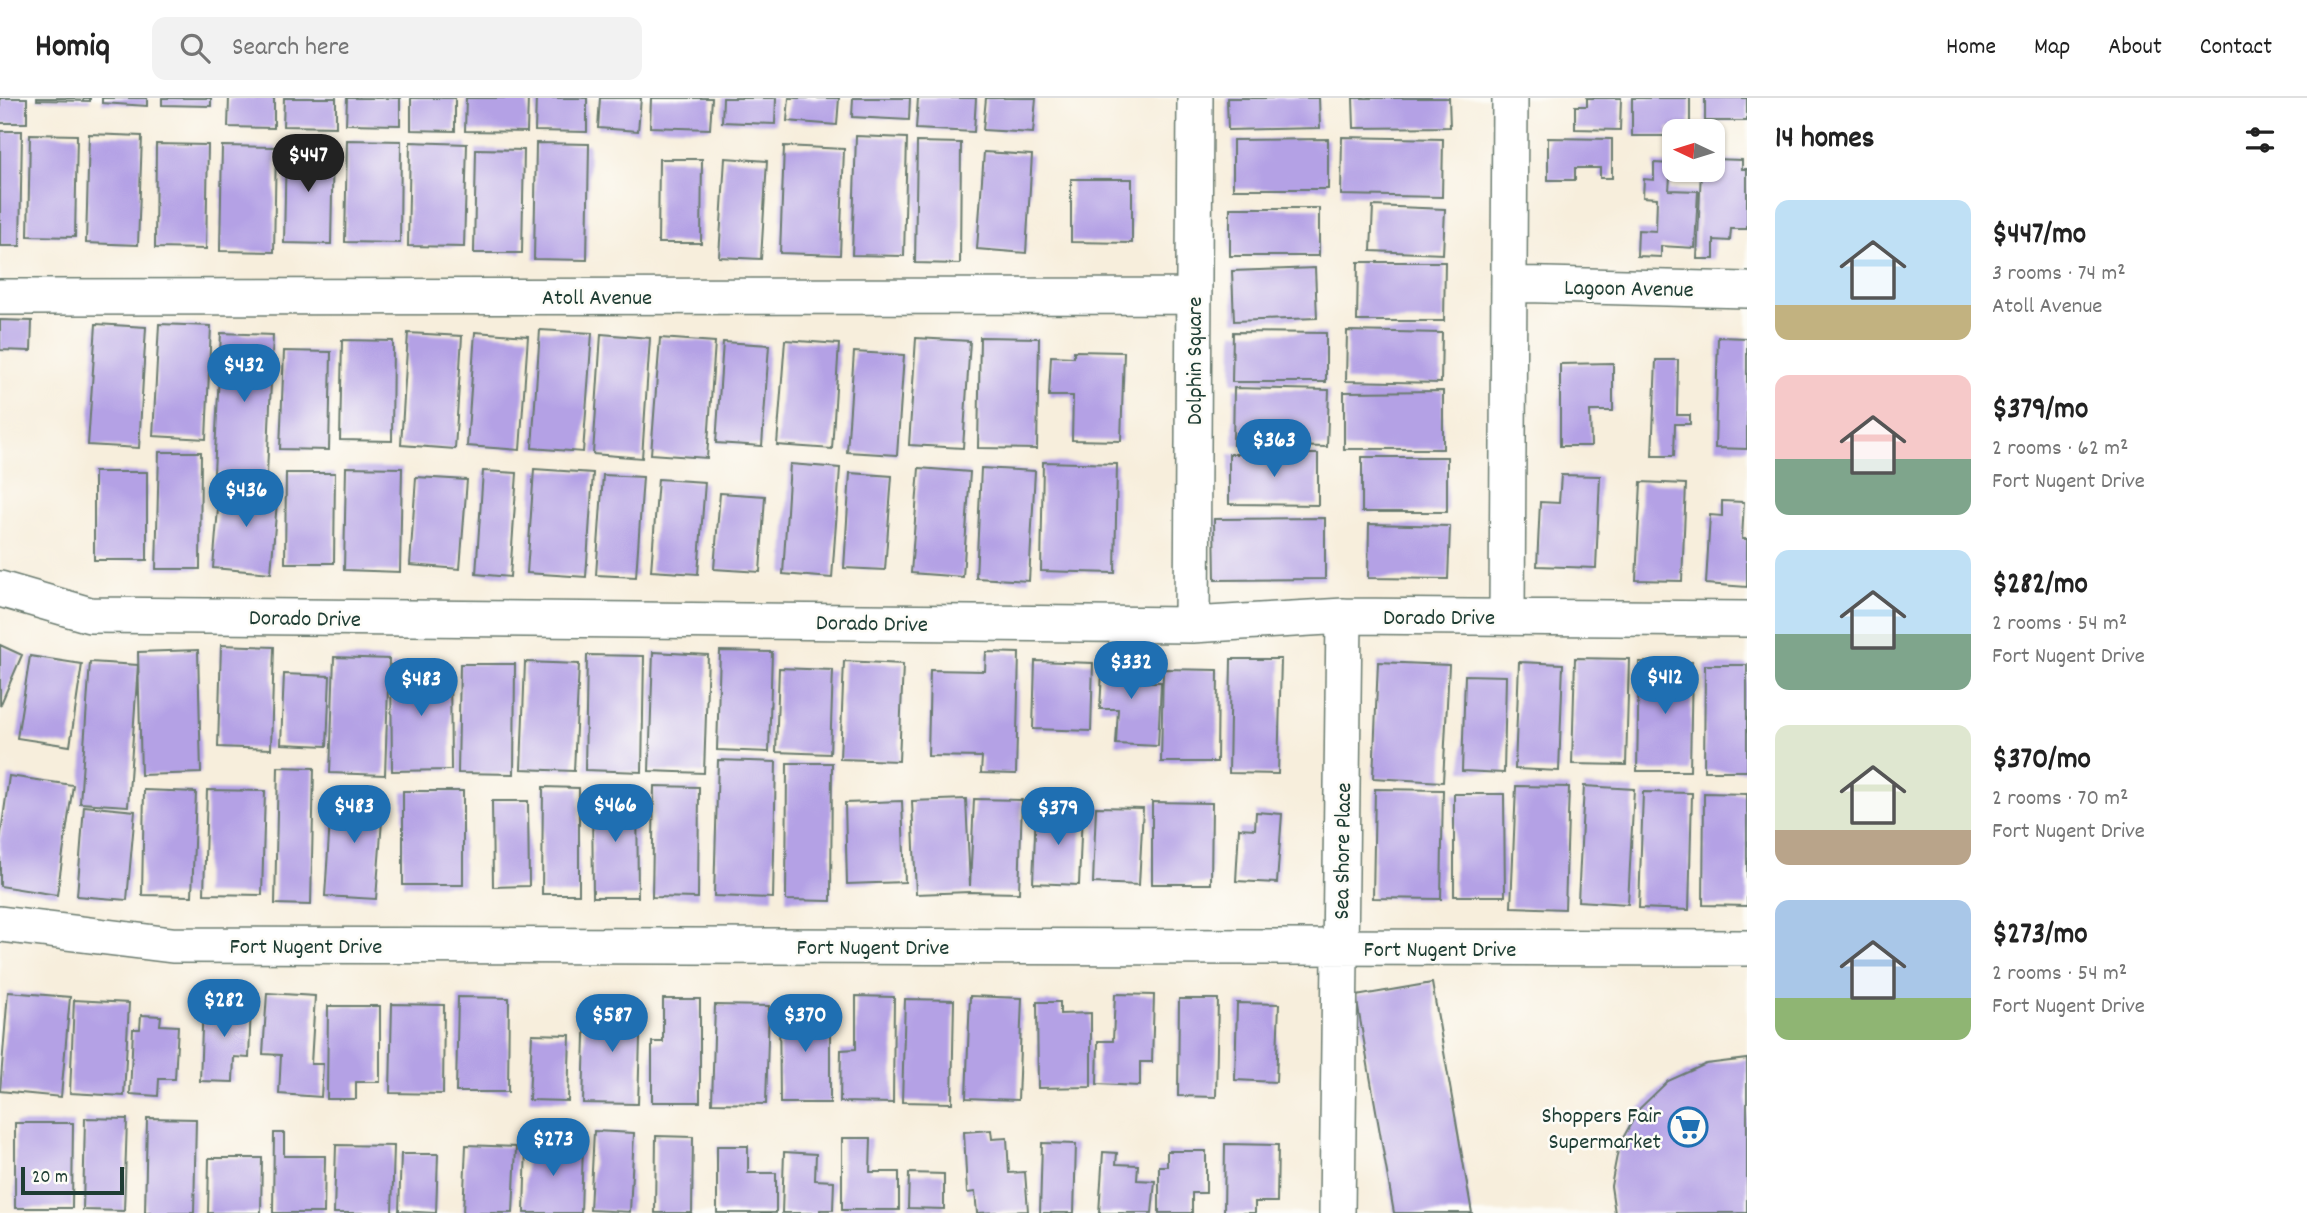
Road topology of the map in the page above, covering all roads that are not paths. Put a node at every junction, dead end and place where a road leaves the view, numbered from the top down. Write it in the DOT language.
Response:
graph roads {
  1 [pos="1195,98"];
  2 [pos="1510,98"];
  3 [pos="1510,284"];
  4 [pos="1747,290"];
  5 [pos="1193,296"];
  6 [pos="0,297"];
  7 [pos="0,590"];
  8 [pos="1343,616"];
  9 [pos="1507,616"];
  10 [pos="1747,619"];
  11 [pos="1192,625"];
  12 [pos="0,924"];
  13 [pos="1339,947"];
  14 [pos="1747,948"];
  15 [pos="1338,1213"];
  1 -- 5 [label="street, Dolphin Square"];
  2 -- 3 [label="street"];
  3 -- 4 [label="street, Lagoon Avenue"];
  3 -- 9 [label="street"];
  5 -- 6 [label="street, Atoll Avenue"];
  5 -- 11 [label="street, Dolphin Square"];
  7 -- 11 [label="street, Dorado Drive"];
  8 -- 9 [label="street, Dorado Drive"];
  8 -- 11 [label="street, Dorado Drive"];
  8 -- 13 [label="street, Sea Shore Place"];
  9 -- 10 [label="street, Dorado Drive"];
  12 -- 13 [label="street, Fort Nugent Drive"];
  13 -- 14 [label="street, Fort Nugent Drive"];
  13 -- 15 [label="street, Sea Shore Place"];
}
